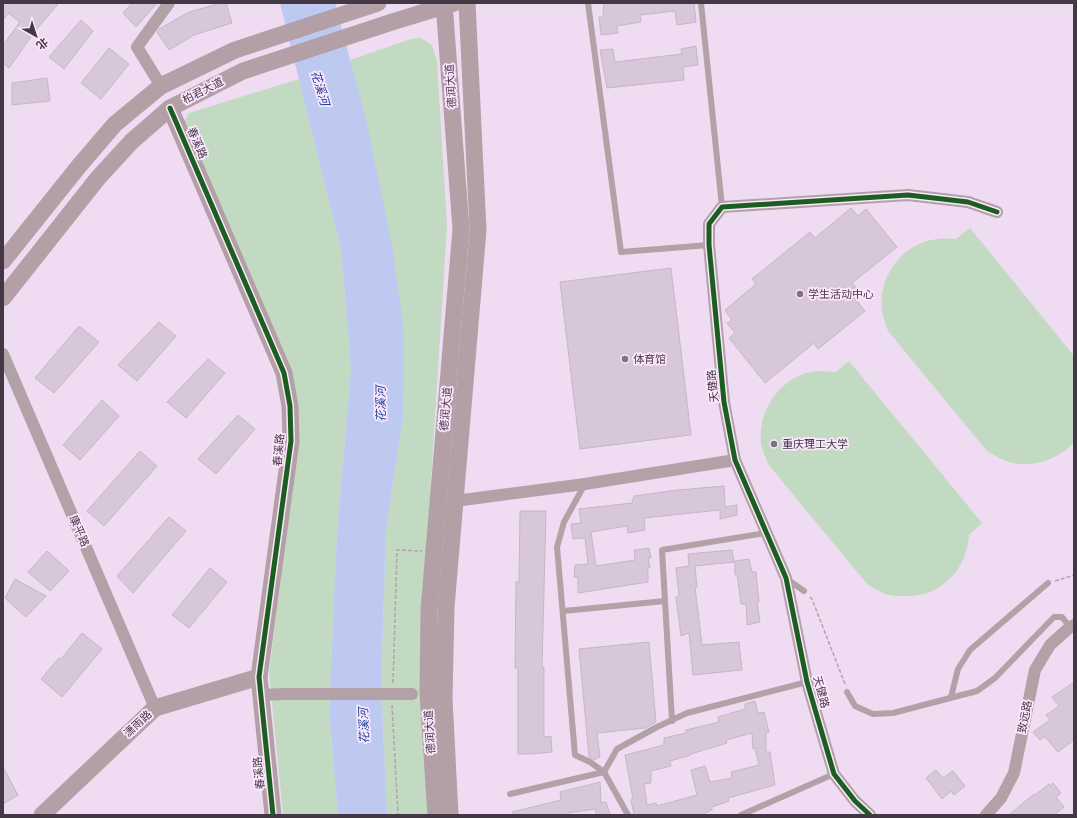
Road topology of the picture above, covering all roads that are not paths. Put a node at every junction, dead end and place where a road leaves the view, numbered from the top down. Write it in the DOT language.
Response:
graph roads {
  1 [pos="169,3"];
  2 [pos="378,3"];
  3 [pos="467,3"];
  4 [pos="588,3"];
  5 [pos="701,3"];
  6 [pos="448,4"];
  7 [pos="160,86"];
  8 [pos="170,108"];
  9 [pos="722,207"];
  10 [pos="997,212"];
  11 [pos="709,245"];
  12 [pos="3,261"];
  13 [pos="3,298"];
  14 [pos="3,354"];
  15 [pos="735,460"];
  16 [pos="585,484"];
  17 [pos="455,501"];
  18 [pos="766,534"];
  19 [pos="786,578"];
  20 [pos="1048,583"];
  21 [pos="804,591"];
  22 [pos="665,601"];
  23 [pos="563,610"];
  24 [pos="1072,626"];
  25 [pos="259,677"];
  26 [pos="807,682"];
  27 [pos="847,692"];
  28 [pos="420,694"];
  29 [pos="261,695"];
  30 [pos="951,697"];
  31 [pos="155,708"];
  32 [pos="672,721"];
  33 [pos="604,772"];
  34 [pos="834,774"];
  35 [pos="510,794"];
  36 [pos="42,815"];
  37 [pos="273,815"];
  38 [pos="436,815"];
  39 [pos="450,815"];
  40 [pos="628,815"];
  41 [pos="741,815"];
  42 [pos="870,815"];
  43 [pos="986,815"];
  1 -- 7 [label="street"];
  2 -- 7 [label="main road, 柏君大道"];
  3 -- 17 [label="main road, 德润大道"];
  4 -- 11 [label="lane"];
  5 -- 9 [label="lane"];
  6 -- 8 [label="main road, 柏君大道"];
  6 -- 28 [label="main road, 德润大道"];
  7 -- 12 [label="main road, 柏君大道"];
  8 -- 13 [label="main road, 柏君大道"];
  8 -- 25 [label="main road, 春溪路"];
  9 -- 10 [label="street"];
  9 -- 11 [label="street, 天健路"];
  11 -- 15 [label="street, 天健路"];
  14 -- 31 [label="street, 康平路"];
  15 -- 16 [label="street"];
  15 -- 18 [label="street, 天健路"];
  16 -- 17 [label="street"];
  16 -- 23 [label="lane"];
  17 -- 39 [label="main road, 德润大道"];
  18 -- 19 [label="street, 天健路"];
  18 -- 22 [label="lane"];
  19 -- 21 [label="lane"];
  19 -- 26 [label="street, 天健路"];
  20 -- 30 [label="lane"];
  22 -- 23 [label="lane"];
  22 -- 32 [label="lane"];
  23 -- 33 [label="lane"];
  24 -- 30 [label="lane"];
  24 -- 43 [label="street, 致远路"];
  25 -- 29 [label="main road, 春溪路"];
  25 -- 31 [label="main road, 潇雨路"];
  26 -- 32 [label="lane"];
  26 -- 34 [label="street, 天健路"];
  27 -- 30 [label="lane"];
  28 -- 29 [label="street, bridge"];
  28 -- 38 [label="main road, 德润大道"];
  29 -- 37 [label="main road, 春溪路"];
  31 -- 36 [label="main road, 潇雨路"];
  32 -- 33 [label="lane"];
  33 -- 35 [label="lane"];
  33 -- 40 [label="lane"];
  34 -- 41 [label="lane"];
  34 -- 42 [label="street, 天健路"];
}
